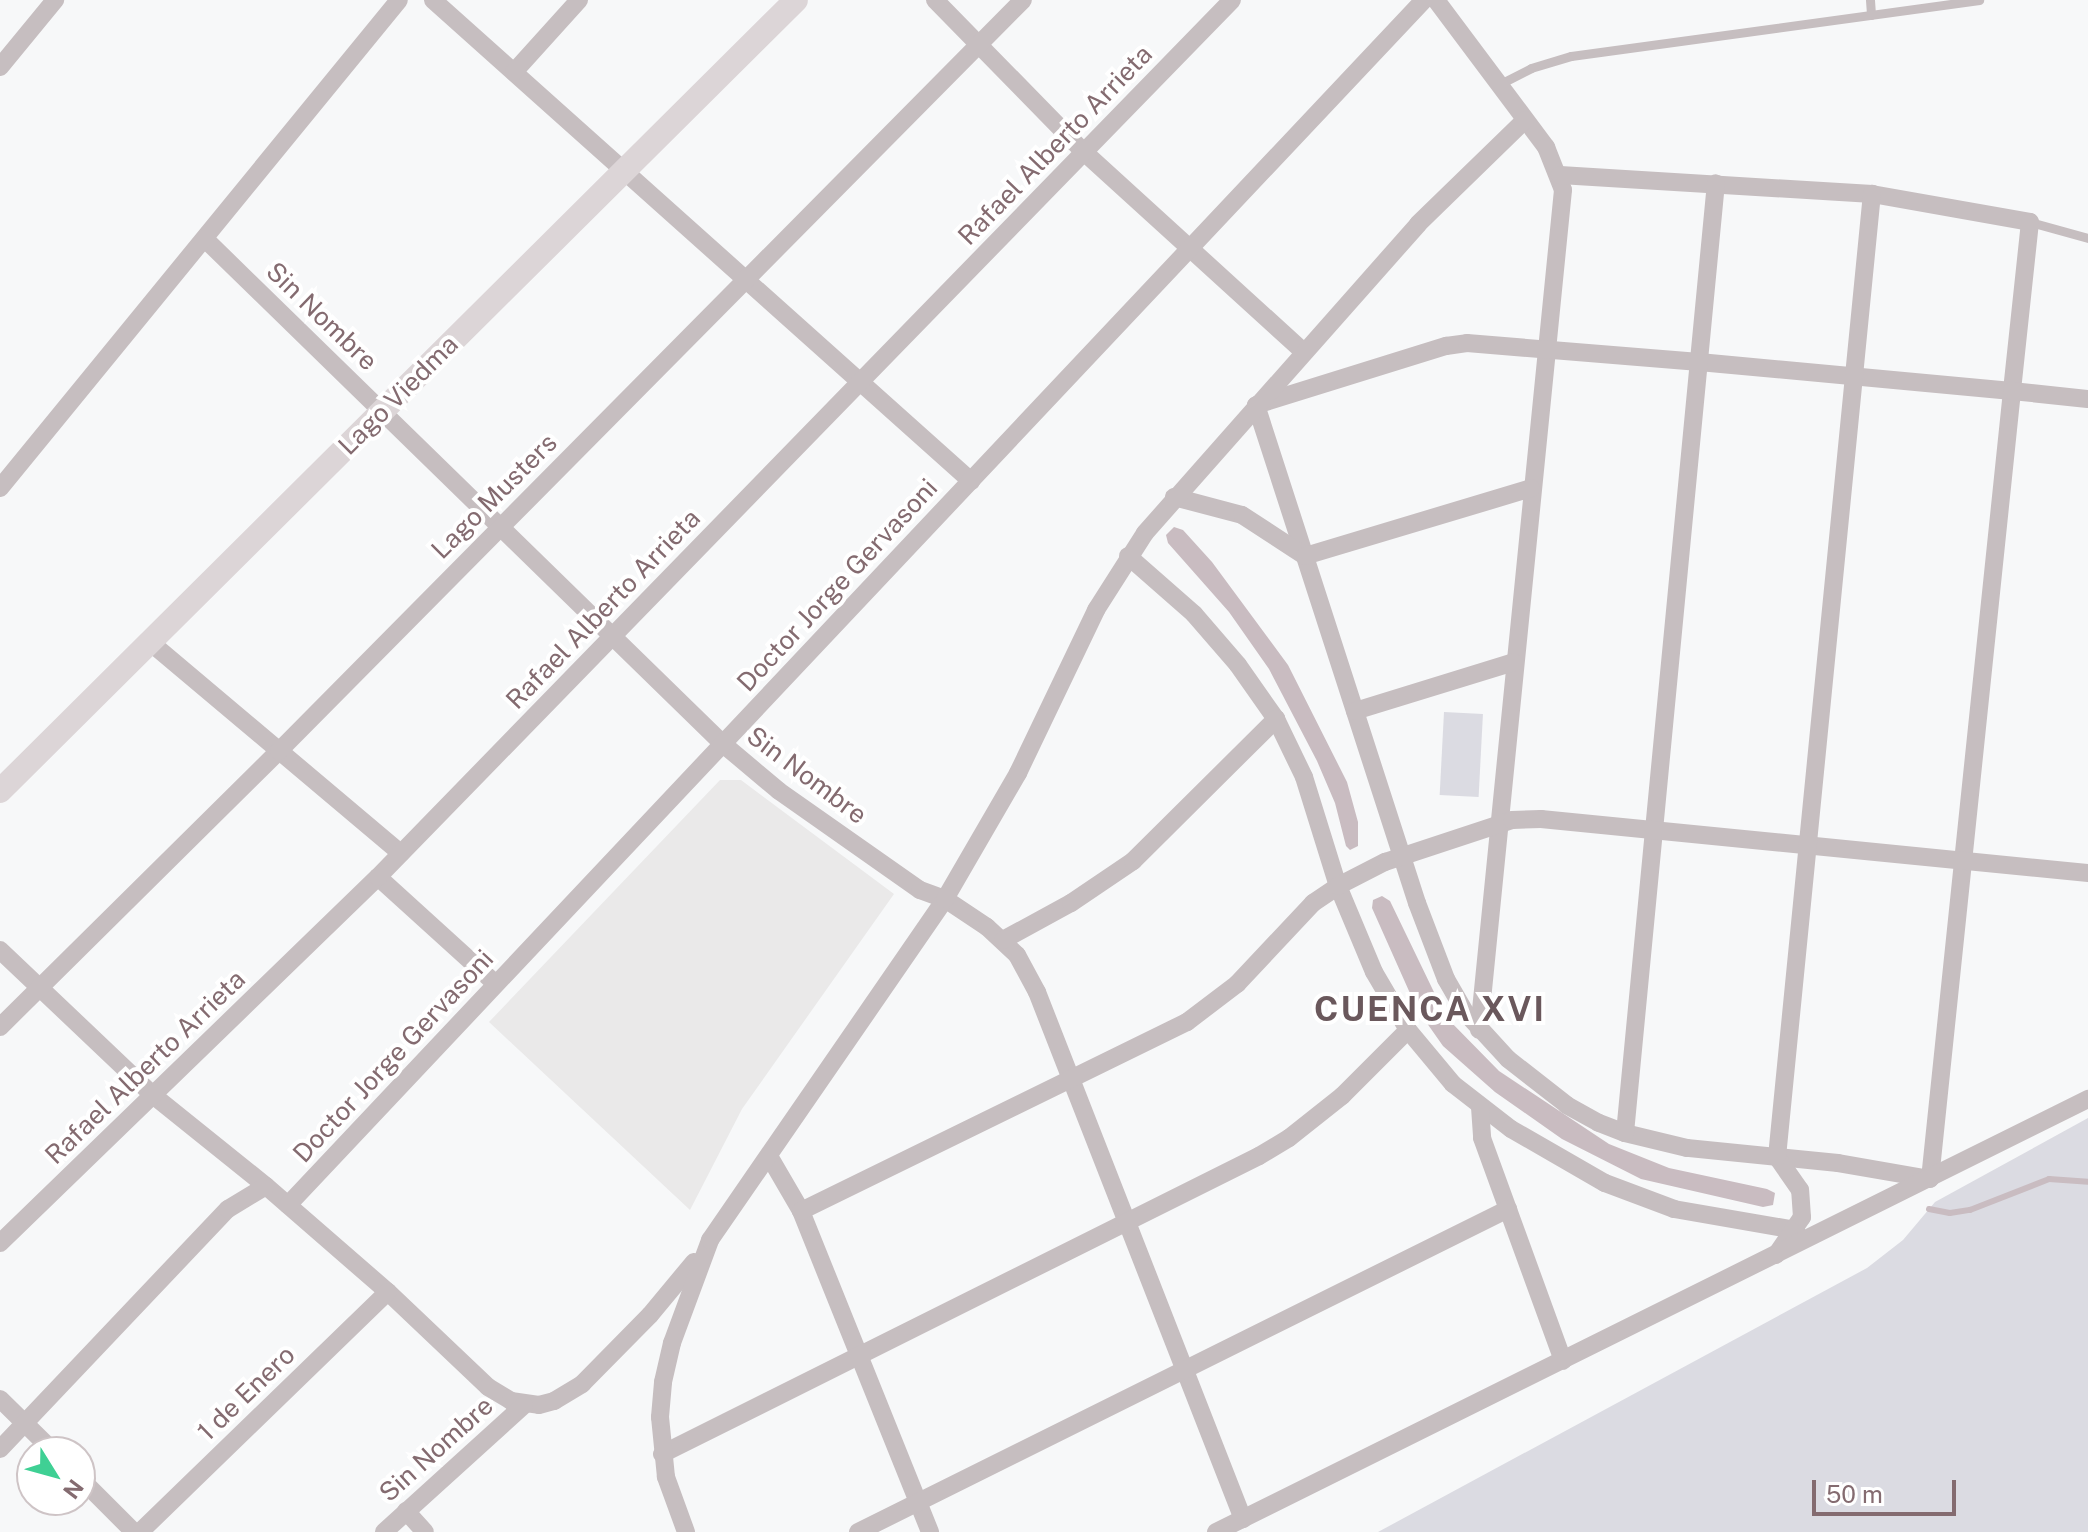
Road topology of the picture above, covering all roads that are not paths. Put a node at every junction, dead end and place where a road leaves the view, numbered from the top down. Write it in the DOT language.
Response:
graph roads {
  1 [pos="55,0"];
  2 [pos="399,0"];
  3 [pos="433,0"];
  4 [pos="579,0"];
  5 [pos="796,0"];
  6 [pos="935,0"];
  7 [pos="1023,0"];
  8 [pos="1232,0"];
  9 [pos="1424,0"];
  10 [pos="1436,0"];
  11 [pos="1870,0"];
  12 [pos="1979,0"];
  13 [pos="1871,15"];
  14 [pos="978,46"];
  15 [pos="0,67"];
  16 [pos="514,72"];
  17 [pos="1498,85"];
  18 [pos="1525,120"];
  19 [pos="1084,152"];
  20 [pos="624,171"];
  21 [pos="1560,175"];
  22 [pos="1716,183"];
  23 [pos="1872,194"];
  24 [pos="2030,222"];
  25 [pos="2088,238"];
  26 [pos="205,239"];
  27 [pos="1191,249"];
  28 [pos="745,280"];
  29 [pos="1545,348"];
  30 [pos="1304,352"];
  31 [pos="1699,362"];
  32 [pos="1855,376"];
  33 [pos="860,382"];
  34 [pos="2012,391"];
  35 [pos="2088,399"];
  36 [pos="1256,405"];
  37 [pos="382,411"];
  38 [pos="971,481"];
  39 [pos="0,488"];
  40 [pos="1531,488"];
  41 [pos="1174,497"];
  42 [pos="500,527"];
  43 [pos="1128,556"];
  44 [pos="1305,556"];
  45 [pos="612,636"];
  46 [pos="150,642"];
  47 [pos="1514,662"];
  48 [pos="1355,711"];
  49 [pos="1276,719"];
  50 [pos="723,744"];
  51 [pos="279,751"];
  52 [pos="0,791"];
  53 [pos="1499,823"];
  54 [pos="1654,830"];
  55 [pos="1808,845"];
  56 [pos="401,853"];
  57 [pos="1402,857"];
  58 [pos="1963,860"];
  59 [pos="2088,873"];
  60 [pos="378,877"];
  61 [pos="1338,886"];
  62 [pos="945,899"];
  63 [pos="1003,940"];
  64 [pos="0,950"];
  65 [pos="496,984"];
  66 [pos="39,989"];
  67 [pos="0,1027"];
  68 [pos="1408,1030"];
  69 [pos="1479,1030"];
  70 [pos="1071,1080"];
  71 [pos="154,1096"];
  72 [pos="2088,1099"];
  73 [pos="1480,1107"];
  74 [pos="1625,1133"];
  75 [pos="769,1156"];
  76 [pos="1777,1157"];
  77 [pos="1930,1179"];
  78 [pos="266,1186"];
  79 [pos="288,1205"];
  80 [pos="1508,1209"];
  81 [pos="801,1211"];
  82 [pos="1127,1223"];
  83 [pos="1796,1230"];
  84 [pos="710,1240"];
  85 [pos="0,1243"];
  86 [pos="1776,1255"];
  87 [pos="388,1292"];
  88 [pos="859,1356"];
  89 [pos="1563,1361"];
  90 [pos="1184,1370"];
  91 [pos="0,1399"];
  92 [pos="524,1405"];
  93 [pos="25,1423"];
  94 [pos="38,1436"];
  95 [pos="0,1449"];
  96 [pos="662,1454"];
  97 [pos="96,1493"];
  98 [pos="918,1502"];
  99 [pos="406,1511"];
  100 [pos="1243,1519"];
  101 [pos="137,1532"];
  102 [pos="384,1532"];
  103 [pos="425,1532"];
  104 [pos="686,1532"];
  105 [pos="858,1532"];
  106 [pos="930,1532"];
  107 [pos="1216,1532"];
  1 -- 15 [label="street"];
  2 -- 26 [label="street"];
  3 -- 16 [label="street"];
  4 -- 16 [label="street"];
  5 -- 20 [label="main road, Lago Viedma"];
  6 -- 14 [label="street"];
  7 -- 14 [label="street, Lago Musters"];
  8 -- 19 [label="street, Rafael Alberto Arrieta"];
  9 -- 27 [label="street, Doctor Jorge Gervasoni"];
  10 -- 17 [label="street"];
  11 -- 13 [label="lane"];
  12 -- 13 [label="lane"];
  13 -- 17 [label="lane"];
  14 -- 19 [label="street"];
  14 -- 28 [label="street, Lago Musters"];
  16 -- 20 [label="street"];
  17 -- 18 [label="street"];
  18 -- 21 [label="street"];
  18 -- 30 [label="street"];
  19 -- 27 [label="street"];
  19 -- 33 [label="street, Rafael Alberto Arrieta"];
  20 -- 28 [label="street"];
  20 -- 37 [label="main road, Lago Viedma"];
  21 -- 22 [label="street"];
  21 -- 29 [label="street"];
  22 -- 23 [label="street"];
  22 -- 31 [label="street"];
  23 -- 24 [label="street"];
  23 -- 32 [label="street"];
  24 -- 25 [label="lane"];
  24 -- 34 [label="street"];
  26 -- 37 [label="street, Sin Nombre"];
  26 -- 39 [label="street"];
  27 -- 30 [label="street"];
  27 -- 38 [label="street, Doctor Jorge Gervasoni"];
  28 -- 33 [label="street"];
  28 -- 42 [label="street, Lago Musters"];
  29 -- 31 [label="street"];
  29 -- 36 [label="street"];
  29 -- 40 [label="street"];
  30 -- 36 [label="street"];
  31 -- 32 [label="street"];
  31 -- 54 [label="street"];
  32 -- 34 [label="street"];
  32 -- 55 [label="street"];
  33 -- 38 [label="street"];
  33 -- 45 [label="street, Rafael Alberto Arrieta"];
  34 -- 35 [label="street"];
  34 -- 58 [label="street"];
  36 -- 41 [label="street"];
  36 -- 44 [label="street"];
  37 -- 42 [label="street, Sin Nombre"];
  37 -- 46 [label="main road, Lago Viedma"];
  38 -- 50 [label="street, Doctor Jorge Gervasoni"];
  40 -- 44 [label="street"];
  40 -- 47 [label="street"];
  41 -- 43 [label="street"];
  41 -- 44 [label="street"];
  42 -- 45 [label="street, Sin Nombre"];
  42 -- 51 [label="street, Lago Musters"];
  43 -- 49 [label="street"];
  43 -- 62 [label="street"];
  44 -- 48 [label="street"];
  45 -- 50 [label="street, Sin Nombre"];
  45 -- 56 [label="street, Rafael Alberto Arrieta"];
  46 -- 51 [label="street"];
  46 -- 52 [label="main road, Lago Viedma"];
  47 -- 48 [label="street"];
  47 -- 53 [label="street"];
  48 -- 57 [label="street"];
  49 -- 61 [label="street"];
  49 -- 63 [label="street"];
  50 -- 62 [label="street, Sin Nombre"];
  50 -- 65 [label="street, Doctor Jorge Gervasoni"];
  51 -- 56 [label="street"];
  51 -- 66 [label="street, Lago Musters"];
  53 -- 54 [label="street"];
  53 -- 57 [label="street"];
  53 -- 69 [label="street"];
  54 -- 55 [label="street"];
  54 -- 74 [label="street"];
  55 -- 58 [label="street"];
  55 -- 76 [label="street"];
  56 -- 60 [label="street, Rafael Alberto Arrieta"];
  57 -- 61 [label="street"];
  57 -- 69 [label="street"];
  58 -- 59 [label="street"];
  58 -- 77 [label="street"];
  60 -- 65 [label="street"];
  60 -- 71 [label="street, Rafael Alberto Arrieta"];
  61 -- 68 [label="street"];
  61 -- 70 [label="street"];
  62 -- 63 [label="street, Sin Nombre"];
  62 -- 75 [label="street"];
  63 -- 70 [label="street, Sin Nombre"];
  64 -- 66 [label="street, Sin Nombre"];
  65 -- 79 [label="street, Doctor Jorge Gervasoni"];
  66 -- 67 [label="street, Lago Musters"];
  66 -- 71 [label="street, Sin Nombre"];
  68 -- 73 [label="street"];
  68 -- 82 [label="street"];
  69 -- 74 [label="street"];
  70 -- 81 [label="street"];
  70 -- 82 [label="street, Sin Nombre"];
  71 -- 78 [label="street, Sin Nombre"];
  71 -- 85 [label="street, Rafael Alberto Arrieta"];
  72 -- 77 [label="street"];
  73 -- 80 [label="street"];
  73 -- 83 [label="street"];
  74 -- 76 [label="street"];
  75 -- 81 [label="street"];
  75 -- 84 [label="street"];
  76 -- 77 [label="street"];
  76 -- 83 [label="street"];
  77 -- 86 [label="street"];
  78 -- 79 [label="street, Sin Nombre"];
  78 -- 93 [label="street"];
  79 -- 87 [label="street, Sin Nombre"];
  80 -- 89 [label="street"];
  80 -- 90 [label="street"];
  81 -- 88 [label="street"];
  82 -- 88 [label="street"];
  82 -- 90 [label="street, Sin Nombre"];
  83 -- 86 [label="street"];
  84 -- 92 [label="street, Sin Nombre"];
  84 -- 96 [label="street"];
  86 -- 89 [label="street"];
  87 -- 92 [label="street, Sin Nombre"];
  87 -- 101 [label="street, 1 de Enero"];
  88 -- 96 [label="street"];
  88 -- 98 [label="street"];
  89 -- 100 [label="street"];
  90 -- 98 [label="street"];
  90 -- 100 [label="street, Sin Nombre"];
  91 -- 93 [label="street"];
  92 -- 99 [label="street, Sin Nombre"];
  93 -- 94 [label="street"];
  93 -- 95 [label="street"];
  96 -- 104 [label="street"];
  97 -- 101 [label="street"];
  98 -- 105 [label="street"];
  98 -- 106 [label="street"];
  99 -- 102 [label="street, Sin Nombre"];
  99 -- 103 [label="street"];
  100 -- 107 [label="street"];
}
